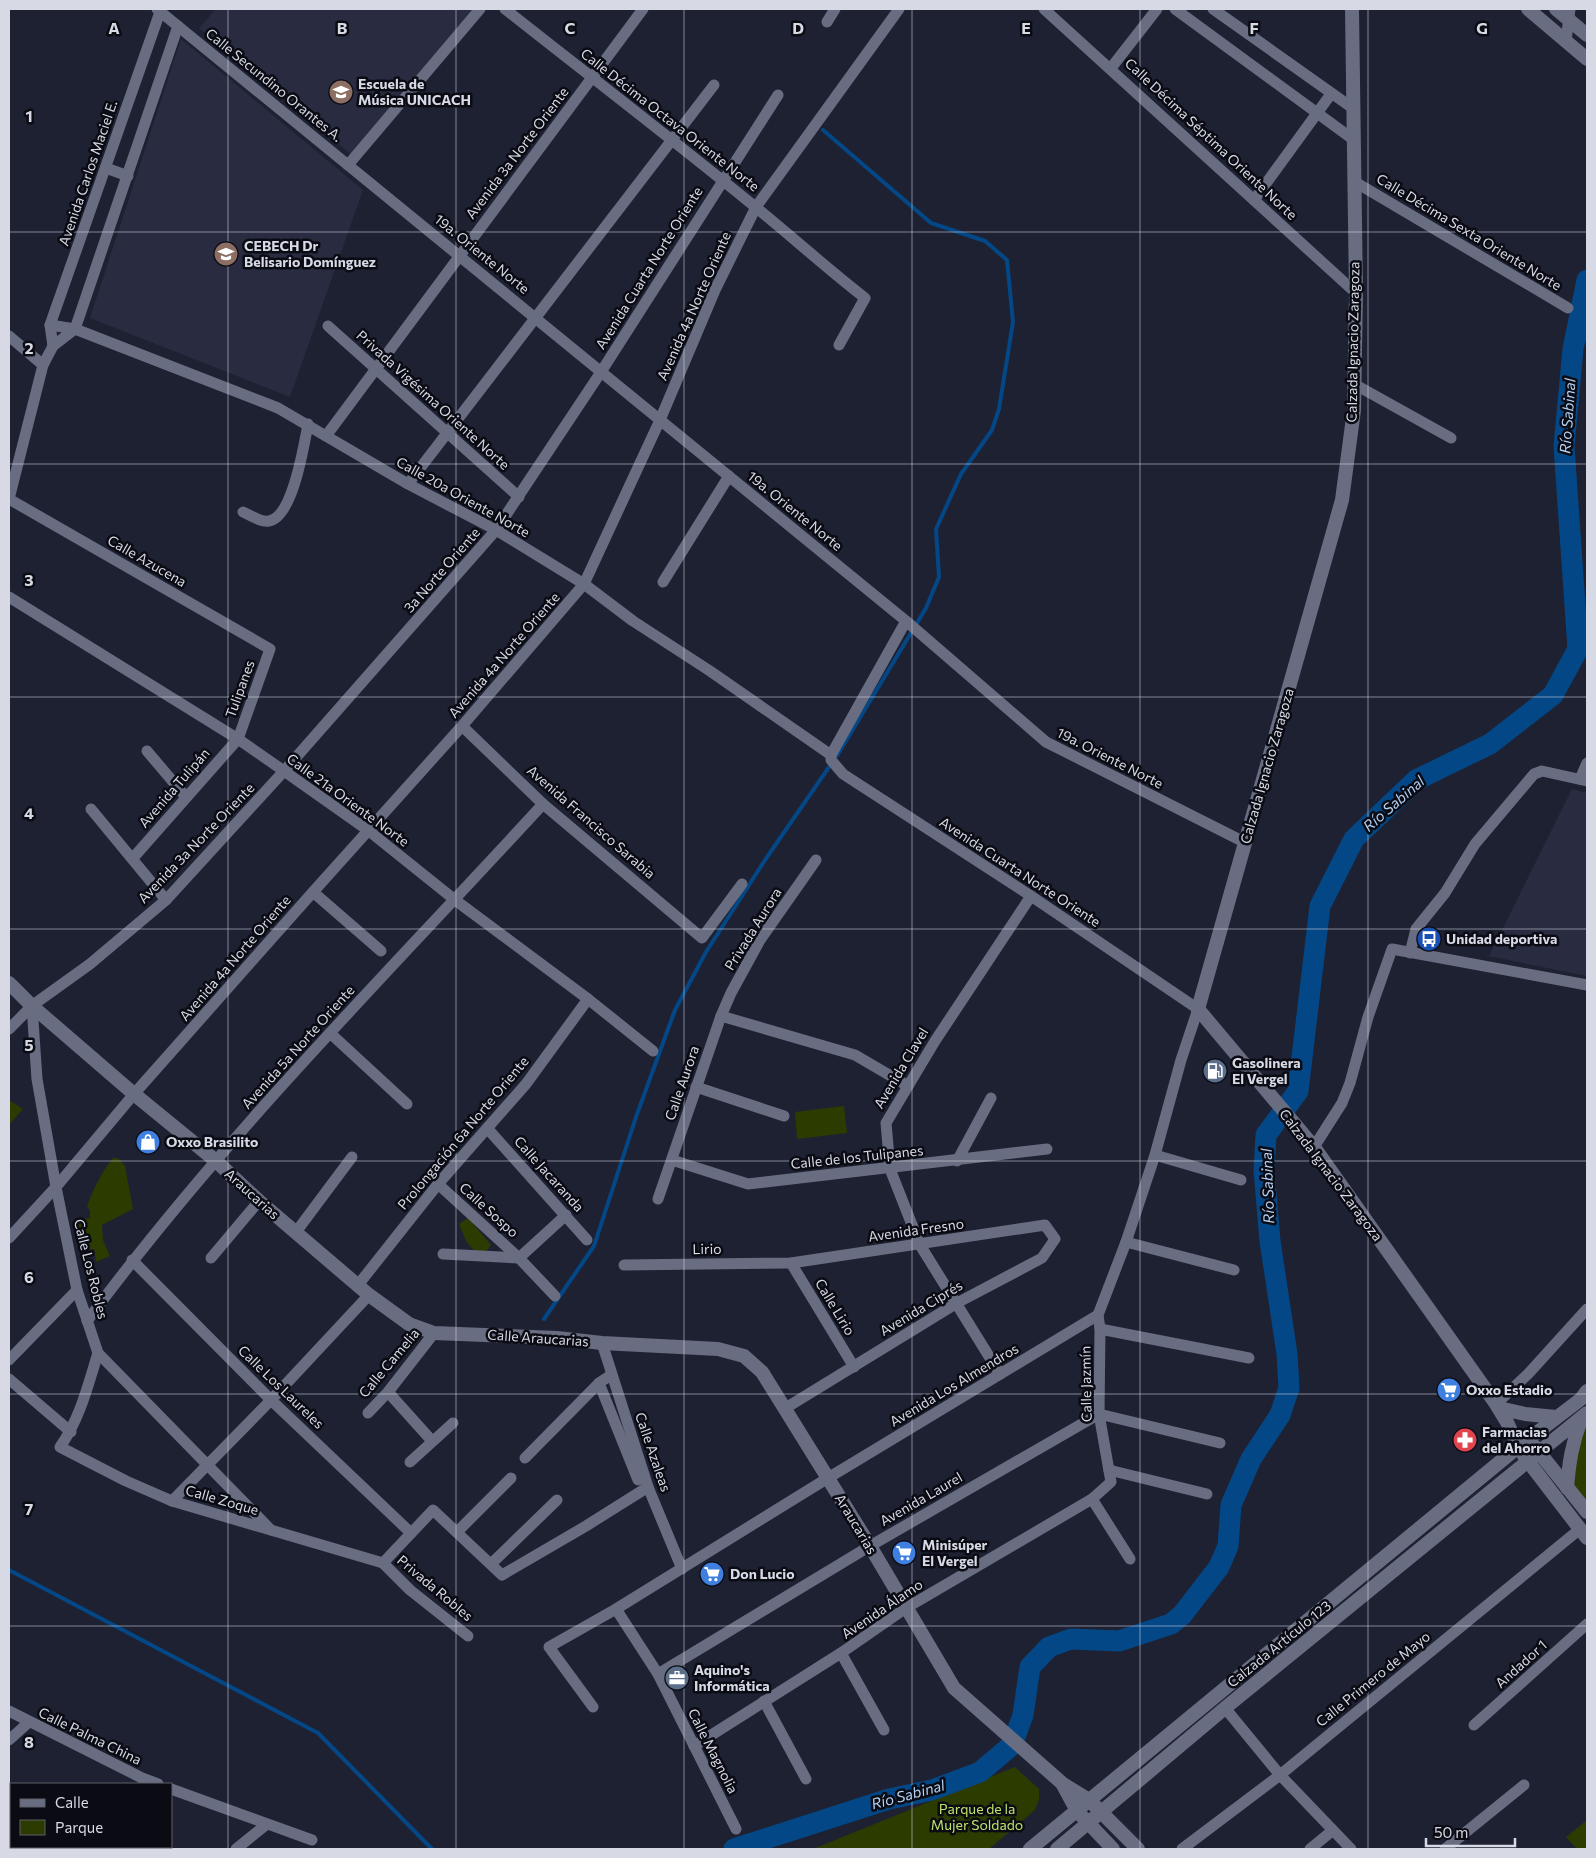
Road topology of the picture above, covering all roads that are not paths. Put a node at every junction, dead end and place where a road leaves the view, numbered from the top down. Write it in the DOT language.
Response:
graph roads {
  1 [pos="480,9"];
  2 [pos="505,9"];
  3 [pos="643,9"];
  4 [pos="835,9"];
  5 [pos="899,9"];
  6 [pos="1044,9"];
  7 [pos="1157,9"];
  8 [pos="1175,9"];
  9 [pos="1213,9"];
  10 [pos="1352,9"];
  11 [pos="1528,9"];
  12 [pos="1556,9"];
  13 [pos="159,10"];
  14 [pos="1569,14"];
  15 [pos="827,22"];
  16 [pos="178,26"];
  17 [pos="1587,35"];
  18 [pos="1566,41"];
  19 [pos="1587,59"];
  20 [pos="1111,68"];
  21 [pos="592,77"];
  22 [pos="714,85"];
  23 [pos="1331,94"];
  24 [pos="778,95"];
  25 [pos="1354,109"];
  26 [pos="1316,114"];
  27 [pos="1354,140"];
  28 [pos="672,141"];
  29 [pos="348,165"];
  30 [pos="106,168"];
  31 [pos="128,176"];
  32 [pos="723,180"];
  33 [pos="1355,182"];
  34 [pos="1254,200"];
  35 [pos="756,206"];
  36 [pos="460,256"];
  37 [pos="1356,293"];
  38 [pos="1568,308"];
  39 [pos="536,318"];
  40 [pos="50,325"];
  41 [pos="328,326"];
  42 [pos="75,329"];
  43 [pos="9,336"];
  44 [pos="839,345"];
  45 [pos="53,346"];
  46 [pos="43,365"];
  47 [pos="376,369"];
  48 [pos="601,372"];
  49 [pos="1354,384"];
  50 [pos="660,420"];
  51 [pos="308,424"];
  52 [pos="447,432"];
  53 [pos="326,436"];
  54 [pos="1450,438"];
  55 [pos="729,476"];
  56 [pos="408,484"];
  57 [pos="519,497"];
  58 [pos="9,499"];
  59 [pos="244,512"];
  60 [pos="496,530"];
  61 [pos="662,582"];
  62 [pos="584,584"];
  63 [pos="9,597"];
  64 [pos="909,623"];
  65 [pos="270,649"];
  66 [pos="462,726"];
  67 [pos="238,739"];
  68 [pos="147,750"];
  69 [pos="831,758"];
  70 [pos="1587,763"];
  71 [pos="284,771"];
  72 [pos="1583,780"];
  73 [pos="186,797"];
  74 [pos="543,804"];
  75 [pos="91,809"];
  76 [pos="369,831"];
  77 [pos="1246,843"];
  78 [pos="133,858"];
  79 [pos="816,860"];
  80 [pos="742,884"];
  81 [pos="313,892"];
  82 [pos="1031,896"];
  83 [pos="166,900"];
  84 [pos="455,900"];
  85 [pos="381,951"];
  86 [pos="1410,953"];
  87 [pos="9,983"];
  88 [pos="1587,985"];
  89 [pos="588,999"];
  90 [pos="32,1006"];
  91 [pos="1198,1009"];
  92 [pos="721,1016"];
  93 [pos="9,1029"];
  94 [pos="330,1033"];
  95 [pos="653,1051"];
  96 [pos="908,1086"];
  97 [pos="696,1087"];
  98 [pos="134,1094"];
  99 [pos="991,1098"];
  100 [pos="407,1104"];
  101 [pos="784,1116"];
  102 [pos="487,1128"];
  103 [pos="1314,1147"];
  104 [pos="1047,1149"];
  105 [pos="1155,1154"];
  106 [pos="352,1157"];
  107 [pos="672,1160"];
  108 [pos="216,1161"];
  109 [pos="958,1161"];
  110 [pos="890,1169"];
  111 [pos="1241,1180"];
  112 [pos="438,1184"];
  113 [pos="56,1187"];
  114 [pos="658,1199"];
  115 [pos="259,1201"];
  116 [pos="566,1215"];
  117 [pos="1045,1225"];
  118 [pos="296,1232"];
  119 [pos="9,1238"];
  120 [pos="587,1240"];
  121 [pos="1126,1242"];
  122 [pos="920,1245"];
  123 [pos="443,1254"];
  124 [pos="211,1258"];
  125 [pos="519,1258"];
  126 [pos="132,1260"];
  127 [pos="791,1263"];
  128 [pos="624,1265"];
  129 [pos="1234,1270"];
  130 [pos="358,1285"];
  131 [pos="77,1290"];
  132 [pos="369,1295"];
  133 [pos="555,1296"];
  134 [pos="957,1303"];
  135 [pos="1587,1309"];
  136 [pos="1098,1315"];
  137 [pos="87,1320"];
  138 [pos="1100,1330"];
  139 [pos="434,1333"];
  140 [pos="602,1343"];
  141 [pos="718,1349"];
  142 [pos="98,1353"];
  143 [pos="1249,1358"];
  144 [pos="9,1360"];
  145 [pos="854,1367"];
  146 [pos="1000,1374"];
  147 [pos="611,1375"];
  148 [pos="9,1379"];
  149 [pos="599,1383"];
  150 [pos="1587,1391"];
  151 [pos="388,1392"];
  152 [pos="271,1400"];
  153 [pos="1498,1406"];
  154 [pos="784,1408"];
  155 [pos="368,1413"];
  156 [pos="1098,1414"];
  157 [pos="1585,1415"];
  158 [pos="1556,1417"];
  159 [pos="453,1423"];
  160 [pos="71,1432"];
  161 [pos="432,1441"];
  162 [pos="1220,1443"];
  163 [pos="1524,1443"];
  164 [pos="1540,1454"];
  165 [pos="525,1458"];
  166 [pos="410,1462"];
  167 [pos="1528,1463"];
  168 [pos="207,1464"];
  169 [pos="1109,1470"];
  170 [pos="510,1478"];
  171 [pos="828,1478"];
  172 [pos="1111,1482"];
  173 [pos="1567,1488"];
  174 [pos="645,1489"];
  175 [pos="1207,1494"];
  176 [pos="1092,1499"];
  177 [pos="557,1500"];
  178 [pos="172,1501"];
  179 [pos="1587,1512"];
  180 [pos="271,1530"];
  181 [pos="457,1532"];
  182 [pos="1584,1533"];
  183 [pos="410,1534"];
  184 [pos="870,1546"];
  185 [pos="1130,1559"];
  186 [pos="383,1563"];
  187 [pos="491,1564"];
  188 [pos="682,1569"];
  189 [pos="906,1608"];
  190 [pos="616,1609"];
  191 [pos="1587,1624"];
  192 [pos="468,1636"];
  193 [pos="841,1654"];
  194 [pos="658,1674"];
  195 [pos="764,1701"];
  196 [pos="594,1707"];
  197 [pos="1226,1708"];
  198 [pos="9,1711"];
  199 [pos="29,1722"];
  200 [pos="1474,1726"];
  201 [pos="884,1730"];
  202 [pos="9,1740"];
  203 [pos="694,1746"];
  204 [pos="1280,1775"];
  205 [pos="806,1779"];
  206 [pos="138,1781"];
  207 [pos="151,1783"];
  208 [pos="1063,1784"];
  209 [pos="1524,1785"];
  210 [pos="172,1789"];
  211 [pos="1089,1800"];
  212 [pos="1077,1811"];
  213 [pos="1102,1813"];
  214 [pos="1089,1823"];
  215 [pos="268,1824"];
  216 [pos="736,1829"];
  217 [pos="1332,1831"];
  218 [pos="312,1840"];
  219 [pos="236,1849"];
  220 [pos="1030,1849"];
  221 [pos="1058,1849"];
  222 [pos="1113,1849"];
  223 [pos="1138,1849"];
  224 [pos="1182,1849"];
  225 [pos="1310,1849"];
  226 [pos="1351,1849"];
  227 [pos="1444,1849"];
  1 -- 29 [label="street"];
  2 -- 21 [label="street, Calle Décima Octava Oriente Norte"];
  3 -- 21 [label="street, Avenida 3a Norte Oriente"];
  4 -- 15 [label="street"];
  5 -- 35 [label="street, Avenida 4a Norte Oriente"];
  6 -- 20 [label="street, Calle Décima Séptima Oriente Norte"];
  7 -- 20 [label="street"];
  8 -- 26 [label="street"];
  9 -- 23 [label="street"];
  10 -- 25 [label="street, Calzada Ignacio Zaragoza"];
  11 -- 18 [label="street"];
  12 -- 14 [label="street"];
  13 -- 16 [label="street, Calle Secundino Orantes A."];
  13 -- 30 [label="street, Avenida Carlos Maciel E."];
  14 -- 17 [label="street"];
  14 -- 18 [label="street"];
  16 -- 29 [label="street, Calle Secundino Orantes A."];
  16 -- 31 [label="street"];
  18 -- 19 [label="street"];
  20 -- 34 [label="street, Calle Décima Séptima Oriente Norte"];
  21 -- 28 [label="street, Calle Décima Octava Oriente Norte"];
  21 -- 36 [label="street, Avenida 3a Norte Oriente"];
  22 -- 28 [label="street"];
  23 -- 25 [label="street"];
  23 -- 26 [label="street"];
  24 -- 32 [label="street, Avenida Cuarta Norte Oriente"];
  25 -- 27 [label="street, Calzada Ignacio Zaragoza"];
  26 -- 27 [label="street"];
  26 -- 34 [label="street"];
  27 -- 33 [label="street, Calzada Ignacio Zaragoza"];
  28 -- 32 [label="street, Calle Décima Octava Oriente Norte"];
  28 -- 39 [label="street"];
  29 -- 36 [label="street, 19a. Oriente Norte"];
  30 -- 31 [label="street"];
  30 -- 40 [label="street, Avenida Carlos Maciel E."];
  31 -- 42 [label="street"];
  32 -- 35 [label="street, Calle Décima Octava Oriente Norte"];
  32 -- 48 [label="street, Avenida Cuarta Norte Oriente"];
  33 -- 37 [label="street, Calzada Ignacio Zaragoza"];
  33 -- 38 [label="street, Calle Décima Sexta Oriente Norte"];
  34 -- 37 [label="street, Calle Décima Séptima Oriente Norte"];
  35 -- 44 [label="street, Calle Décima Octava Oriente Norte"];
  35 -- 50 [label="street, Avenida 4a Norte Oriente"];
  36 -- 39 [label="street, 19a. Oriente Norte"];
  36 -- 47 [label="street, Avenida 3a Norte Oriente"];
  37 -- 49 [label="street, Calzada Ignacio Zaragoza"];
  39 -- 48 [label="street, 19a. Oriente Norte"];
  39 -- 52 [label="street"];
  40 -- 42 [label="street, Calle 20a Oriente Norte"];
  40 -- 45 [label="street, Avenida Carlos Maciel E."];
  41 -- 47 [label="street, Privada Vigésima Oriente Norte"];
  42 -- 45 [label="street"];
  42 -- 51 [label="street, Calle 20a Oriente Norte"];
  43 -- 46 [label="street"];
  45 -- 46 [label="street"];
  46 -- 58 [label="street"];
  47 -- 52 [label="street, Privada Vigésima Oriente Norte"];
  47 -- 53 [label="street, Avenida 3a Norte Oriente"];
  48 -- 50 [label="street, 19a. Oriente Norte"];
  48 -- 57 [label="street, 3a Norte Oriente"];
  49 -- 54 [label="street"];
  49 -- 77 [label="street, Calzada Ignacio Zaragoza"];
  50 -- 55 [label="street, 19a. Oriente Norte"];
  50 -- 62 [label="street, Avenida 4a Norte Oriente"];
  51 -- 53 [label="street, Calle 20a Oriente Norte"];
  51 -- 59 [label="street"];
  52 -- 56 [label="street"];
  52 -- 57 [label="street, Privada Vigésima Oriente Norte"];
  53 -- 56 [label="street, Calle 20a Oriente Norte"];
  55 -- 61 [label="street"];
  55 -- 64 [label="street, 19a. Oriente Norte"];
  56 -- 60 [label="street, Calle 20a Oriente Norte"];
  57 -- 60 [label="street, 3a Norte Oriente"];
  58 -- 65 [label="street, Calle Azucena"];
  60 -- 62 [label="street, Calle 20a Oriente Norte"];
  60 -- 71 [label="street, 3a Norte Oriente"];
  62 -- 66 [label="street, Avenida 4a Norte Oriente"];
  62 -- 69 [label="street, Calle 20a Oriente Norte"];
  63 -- 67 [label="street, Calle 21a Oriente Norte"];
  64 -- 69 [label="street"];
  64 -- 77 [label="street, 19a. Oriente Norte"];
  65 -- 67 [label="street, Tulipanes"];
  66 -- 74 [label="street, Avenida Francisco Sarabia"];
  66 -- 76 [label="street, Avenida 4a Norte Oriente"];
  67 -- 71 [label="street, Calle 21a Oriente Norte"];
  67 -- 73 [label="street, Avenida Tulipán"];
  68 -- 73 [label="street"];
  69 -- 82 [label="street, Avenida Cuarta Norte Oriente"];
  70 -- 72 [label="street"];
  71 -- 76 [label="street, Calle 21a Oriente Norte"];
  71 -- 83 [label="street, Avenida 3a Norte Oriente"];
  72 -- 86 [label="street"];
  73 -- 78 [label="street, Avenida Tulipán"];
  74 -- 80 [label="street, Avenida Francisco Sarabia"];
  74 -- 84 [label="street, Avenida 5a Norte Oriente"];
  75 -- 78 [label="street"];
  76 -- 81 [label="street, Avenida 4a Norte Oriente"];
  76 -- 84 [label="street, Calle 21a Oriente Norte"];
  77 -- 91 [label="street, Calzada Ignacio Zaragoza"];
  78 -- 83 [label="street"];
  79 -- 92 [label="street, Privada Aurora"];
  81 -- 85 [label="street"];
  81 -- 98 [label="street, Avenida 4a Norte Oriente"];
  82 -- 91 [label="street, Avenida Cuarta Norte Oriente"];
  82 -- 96 [label="street, Avenida Clavel"];
  83 -- 90 [label="street, Avenida 3a Norte Oriente"];
  84 -- 89 [label="street, Calle 21a Oriente Norte"];
  84 -- 94 [label="street, Avenida 5a Norte Oriente"];
  86 -- 88 [label="street"];
  86 -- 103 [label="street"];
  87 -- 90 [label="street, Araucarias"];
  89 -- 95 [label="street, Calle 21a Oriente Norte"];
  89 -- 102 [label="street, Prolongación 6a Norte Oriente"];
  90 -- 93 [label="street, Avenida 3a Norte Oriente"];
  90 -- 98 [label="street, Araucarias"];
  90 -- 113 [label="street, Calle Los Robles"];
  91 -- 103 [label="street, Calzada Ignacio Zaragoza"];
  91 -- 105 [label="street"];
  92 -- 96 [label="street"];
  92 -- 97 [label="street, Calle Aurora"];
  94 -- 100 [label="street"];
  94 -- 108 [label="street, Avenida 5a Norte Oriente"];
  96 -- 110 [label="street, Avenida Clavel"];
  97 -- 101 [label="street"];
  97 -- 107 [label="street, Calle Aurora"];
  98 -- 108 [label="street, Araucarias"];
  98 -- 113 [label="street, Avenida 4a Norte Oriente"];
  99 -- 109 [label="street"];
  102 -- 112 [label="street, Prolongación 6a Norte Oriente"];
  102 -- 116 [label="street, Calle Jacaranda"];
  103 -- 153 [label="street, Calzada Ignacio Zaragoza"];
  104 -- 109 [label="street, Calle de los Tulipanes"];
  105 -- 111 [label="street"];
  105 -- 121 [label="street"];
  106 -- 118 [label="street"];
  107 -- 110 [label="street, Calle de los Tulipanes"];
  107 -- 114 [label="street"];
  108 -- 115 [label="street, Araucarias"];
  108 -- 126 [label="street, Avenida 5a Norte Oriente"];
  109 -- 110 [label="street, Calle de los Tulipanes"];
  110 -- 122 [label="street, Avenida Clavel"];
  112 -- 125 [label="street, Calle Sospo"];
  112 -- 130 [label="street, Prolongación 6a Norte Oriente"];
  113 -- 119 [label="street, Avenida 4a Norte Oriente"];
  113 -- 131 [label="street, Calle Los Robles"];
  115 -- 118 [label="street, Araucarias"];
  115 -- 124 [label="street"];
  116 -- 120 [label="street, Calle Jacaranda"];
  116 -- 125 [label="street"];
  117 -- 122 [label="street, Avenida Fresno"];
  117 -- 134 [label="street, Avenida Ciprés"];
  118 -- 130 [label="street, Araucarias"];
  121 -- 129 [label="street"];
  121 -- 136 [label="street"];
  122 -- 127 [label="street, Avenida Fresno"];
  122 -- 134 [label="street, Avenida Clavel"];
  123 -- 125 [label="street"];
  125 -- 133 [label="street, Calle Sospo"];
  126 -- 137 [label="street, Avenida 5a Norte Oriente"];
  126 -- 152 [label="street, Calle Los Laureles"];
  127 -- 128 [label="street, Lirio"];
  127 -- 145 [label="street, Calle Lirio"];
  130 -- 132 [label="street, Araucarias"];
  131 -- 137 [label="street, Calle Los Robles"];
  131 -- 144 [label="street"];
  132 -- 139 [label="street, Calle Araucarias"];
  132 -- 152 [label="street"];
  134 -- 145 [label="street, Avenida Ciprés"];
  134 -- 146 [label="street, Avenida Clavel"];
  135 -- 153 [label="street"];
  136 -- 138 [label="street, Calle Jazmín"];
  136 -- 146 [label="street, Avenida Los Almendros"];
  137 -- 142 [label="street, Calle Los Robles"];
  138 -- 143 [label="street"];
  138 -- 156 [label="street, Calle Jazmín"];
  139 -- 140 [label="street, Calle Araucarias"];
  139 -- 151 [label="street, Calle Camelia"];
  140 -- 141 [label="street, Calle Araucarias"];
  140 -- 147 [label="street, Calle Azaleas"];
  141 -- 154 [label="street, Araucarias"];
  142 -- 160 [label="street"];
  142 -- 168 [label="street, Calle Los Robles"];
  145 -- 154 [label="street, Avenida Ciprés"];
  146 -- 171 [label="street, Avenida Los Almendros"];
  147 -- 149 [label="street"];
  147 -- 174 [label="street, Calle Azaleas"];
  148 -- 160 [label="street"];
  149 -- 165 [label="street"];
  149 -- 174 [label="street"];
  150 -- 158 [label="street, Calzada Artículo 123"];
  151 -- 155 [label="street, Calle Camelia"];
  151 -- 161 [label="street"];
  152 -- 168 [label="street"];
  152 -- 183 [label="street, Calle Los Laureles"];
  153 -- 158 [label="street"];
  153 -- 163 [label="street, Calzada Ignacio Zaragoza"];
  154 -- 171 [label="street, Araucarias"];
  156 -- 162 [label="street"];
  156 -- 169 [label="street, Calle Jazmín"];
  156 -- 184 [label="street, Avenida Laurel"];
  157 -- 164 [label="street, Calzada Artículo 123"];
  157 -- 173 [label="street"];
  158 -- 163 [label="street, Calzada Artículo 123"];
  159 -- 161 [label="street"];
  160 -- 178 [label="street, Calle Zoque"];
  161 -- 166 [label="street"];
  163 -- 164 [label="street"];
  163 -- 167 [label="street"];
  163 -- 211 [label="street, Calzada Artículo 123"];
  164 -- 167 [label="street, Calzada Artículo 123"];
  164 -- 173 [label="street"];
  167 -- 182 [label="street"];
  167 -- 197 [label="street, Calzada Artículo 123"];
  168 -- 178 [label="street"];
  168 -- 180 [label="street, Calle Los Robles"];
  169 -- 172 [label="street, Calle Jazmín"];
  169 -- 175 [label="street"];
  170 -- 181 [label="street"];
  171 -- 184 [label="street, Araucarias"];
  171 -- 188 [label="street, Avenida Los Almendros"];
  172 -- 176 [label="street, Avenida Álamo"];
  173 -- 179 [label="street"];
  174 -- 187 [label="street"];
  174 -- 188 [label="street, Calle Azaleas"];
  176 -- 185 [label="street"];
  176 -- 189 [label="street, Avenida Álamo"];
  177 -- 187 [label="street"];
  178 -- 180 [label="street, Calle Zoque"];
  180 -- 186 [label="street, Calle Zoque"];
  181 -- 183 [label="street"];
  181 -- 187 [label="street"];
  182 -- 204 [label="street, Calle Primero de Mayo"];
  183 -- 186 [label="street"];
  184 -- 189 [label="street, Araucarias"];
  184 -- 194 [label="street, Avenida Laurel"];
  186 -- 192 [label="street, Privada Robles"];
  188 -- 190 [label="street, Avenida Los Almendros"];
  189 -- 193 [label="street, Avenida Álamo"];
  189 -- 208 [label="street, Araucarias"];
  190 -- 194 [label="street, Calle Magnolia"];
  190 -- 196 [label="street, Avenida Los Almendros"];
  191 -- 200 [label="street, Andador 1"];
  193 -- 195 [label="street, Avenida Álamo"];
  193 -- 201 [label="street"];
  194 -- 203 [label="street, Calle Magnolia"];
  195 -- 203 [label="street, Avenida Álamo"];
  195 -- 205 [label="street"];
  197 -- 204 [label="street"];
  197 -- 213 [label="street, Calzada Artículo 123"];
  198 -- 199 [label="street, Calle Palma China"];
  199 -- 202 [label="street"];
  199 -- 206 [label="street, Calle Palma China"];
  203 -- 216 [label="street, Calle Magnolia"];
  204 -- 217 [label="street"];
  204 -- 224 [label="street, Calle Primero de Mayo"];
  206 -- 207 [label="street, Calle Palma China"];
  208 -- 211 [label="street"];
  208 -- 212 [label="street"];
  209 -- 227 [label="street"];
  210 -- 215 [label="street"];
  211 -- 212 [label="street, Calzada Artículo 123"];
  211 -- 213 [label="street"];
  212 -- 214 [label="street"];
  212 -- 220 [label="street, Calzada Artículo 123"];
  213 -- 214 [label="street, Calzada Artículo 123"];
  213 -- 223 [label="street"];
  214 -- 221 [label="street, Calzada Artículo 123"];
  214 -- 222 [label="street"];
  215 -- 218 [label="street"];
  215 -- 219 [label="street"];
  217 -- 225 [label="street"];
  217 -- 226 [label="street"];
}
